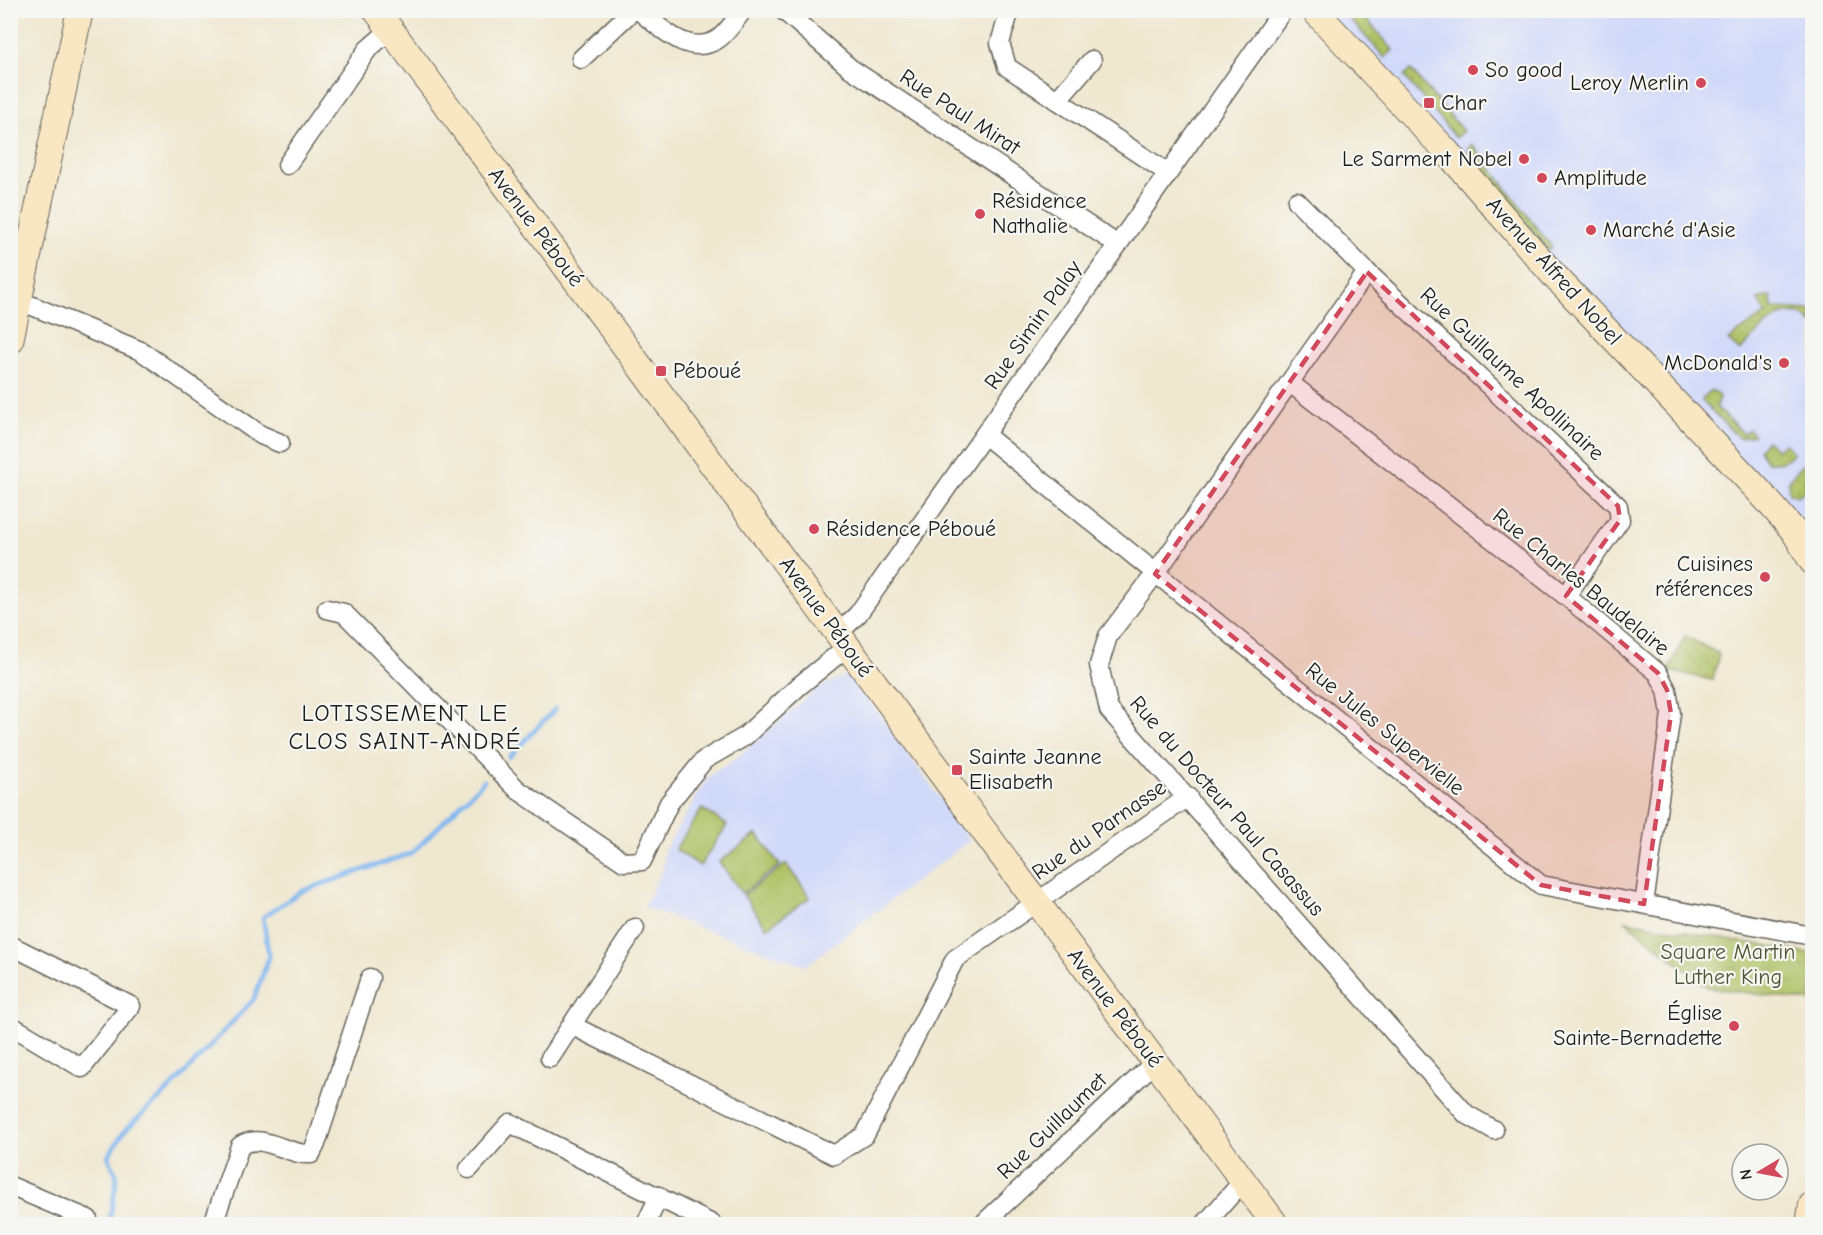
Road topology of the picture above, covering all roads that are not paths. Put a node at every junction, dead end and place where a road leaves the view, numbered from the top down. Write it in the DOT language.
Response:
graph roads {
  1 [pos="80,10"];
  2 [pos="633,10"];
  3 [pos="638,10"];
  4 [pos="743,10"];
  5 [pos="783,10"];
  6 [pos="1010,10"];
  7 [pos="1283,10"];
  8 [pos="1314,10"];
  9 [pos="383,20"];
  10 [pos="581,59"];
  11 [pos="1092,60"];
  12 [pos="1057,100"];
  13 [pos="287,165"];
  14 [pos="1168,173"];
  15 [pos="1297,201"];
  16 [pos="1118,244"];
  17 [pos="1367,272"];
  18 [pos="18,300"];
  19 [pos="10,341"];
  20 [pos="1290,383"];
  21 [pos="985,435"];
  22 [pos="280,443"];
  23 [pos="1803,539"];
  24 [pos="1812,561"];
  25 [pos="1155,574"];
  26 [pos="1566,596"];
  27 [pos="327,609"];
  28 [pos="843,640"];
  29 [pos="1188,797"];
  30 [pos="1037,902"];
  31 [pos="1644,904"];
  32 [pos="635,928"];
  33 [pos="1812,936"];
  34 [pos="10,945"];
  35 [pos="370,978"];
  36 [pos="10,1025"];
  37 [pos="573,1026"];
  38 [pos="550,1058"];
  39 [pos="1155,1062"];
  40 [pos="1494,1130"];
  41 [pos="469,1169"];
  42 [pos="1243,1181"];
  43 [pos="10,1186"];
  44 [pos="658,1196"];
  45 [pos="1812,1205"];
  46 [pos="88,1219"];
  47 [pos="213,1224"];
  48 [pos="646,1224"];
  49 [pos="712,1224"];
  50 [pos="983,1224"];
  51 [pos="1205,1224"];
  52 [pos="1275,1224"];
  53 [pos="1809,1224"];
  1 -- 18 [label="street"];
  2 -- 10 [label="street"];
  3 -- 4 [label="street"];
  5 -- 16 [label="street, Rue Paul Mirat"];
  6 -- 12 [label="street"];
  7 -- 14 [label="street, Rue Simin Palay"];
  8 -- 23 [label="street, Avenue Alfred Nobel"];
  9 -- 13 [label="street"];
  9 -- 28 [label="street, Avenue Péboué"];
  11 -- 12 [label="street"];
  12 -- 14 [label="street"];
  14 -- 16 [label="street, Rue Simin Palay"];
  15 -- 17 [label="street, Rue Guillaume Apollinaire"];
  16 -- 21 [label="street, Rue Simin Palay"];
  17 -- 20 [label="street, Rue du Docteur Paul Casassus"];
  17 -- 26 [label="street, Rue Guillaume Apollinaire"];
  18 -- 19 [label="street"];
  18 -- 22 [label="street"];
  20 -- 25 [label="street, Rue du Docteur Paul Casassus"];
  20 -- 26 [label="street, Rue Charles Baudelaire"];
  21 -- 25 [label="street, Rue Jules Supervielle"];
  21 -- 28 [label="street, Rue Simin Palay"];
  23 -- 24 [label="street, Avenue Alfred Nobel"];
  25 -- 29 [label="street, Rue du Docteur Paul Casassus"];
  25 -- 31 [label="street, Rue Jules Supervielle"];
  26 -- 31 [label="street, Rue Charles Baudelaire"];
  27 -- 28 [label="street, Rue Simin Palay"];
  28 -- 30 [label="street, Avenue Péboué"];
  29 -- 30 [label="street, Rue du Parnasse"];
  29 -- 40 [label="street, Rue du Docteur Paul Casassus"];
  30 -- 37 [label="street, Rue du Parnasse"];
  30 -- 39 [label="street, Avenue Péboué"];
  31 -- 33 [label="street, Rue Jules Supervielle"];
  32 -- 37 [label="street"];
  34 -- 36 [label="street"];
  35 -- 47 [label="street"];
  37 -- 38 [label="street"];
  39 -- 42 [label="street, Avenue Péboué"];
  39 -- 50 [label="street, Rue Guillaumet"];
  41 -- 44 [label="street"];
  42 -- 51 [label="street"];
  42 -- 52 [label="street, Avenue Péboué"];
  43 -- 46 [label="street"];
  44 -- 48 [label="street"];
  44 -- 49 [label="street"];
  45 -- 53 [label="street"];
}
